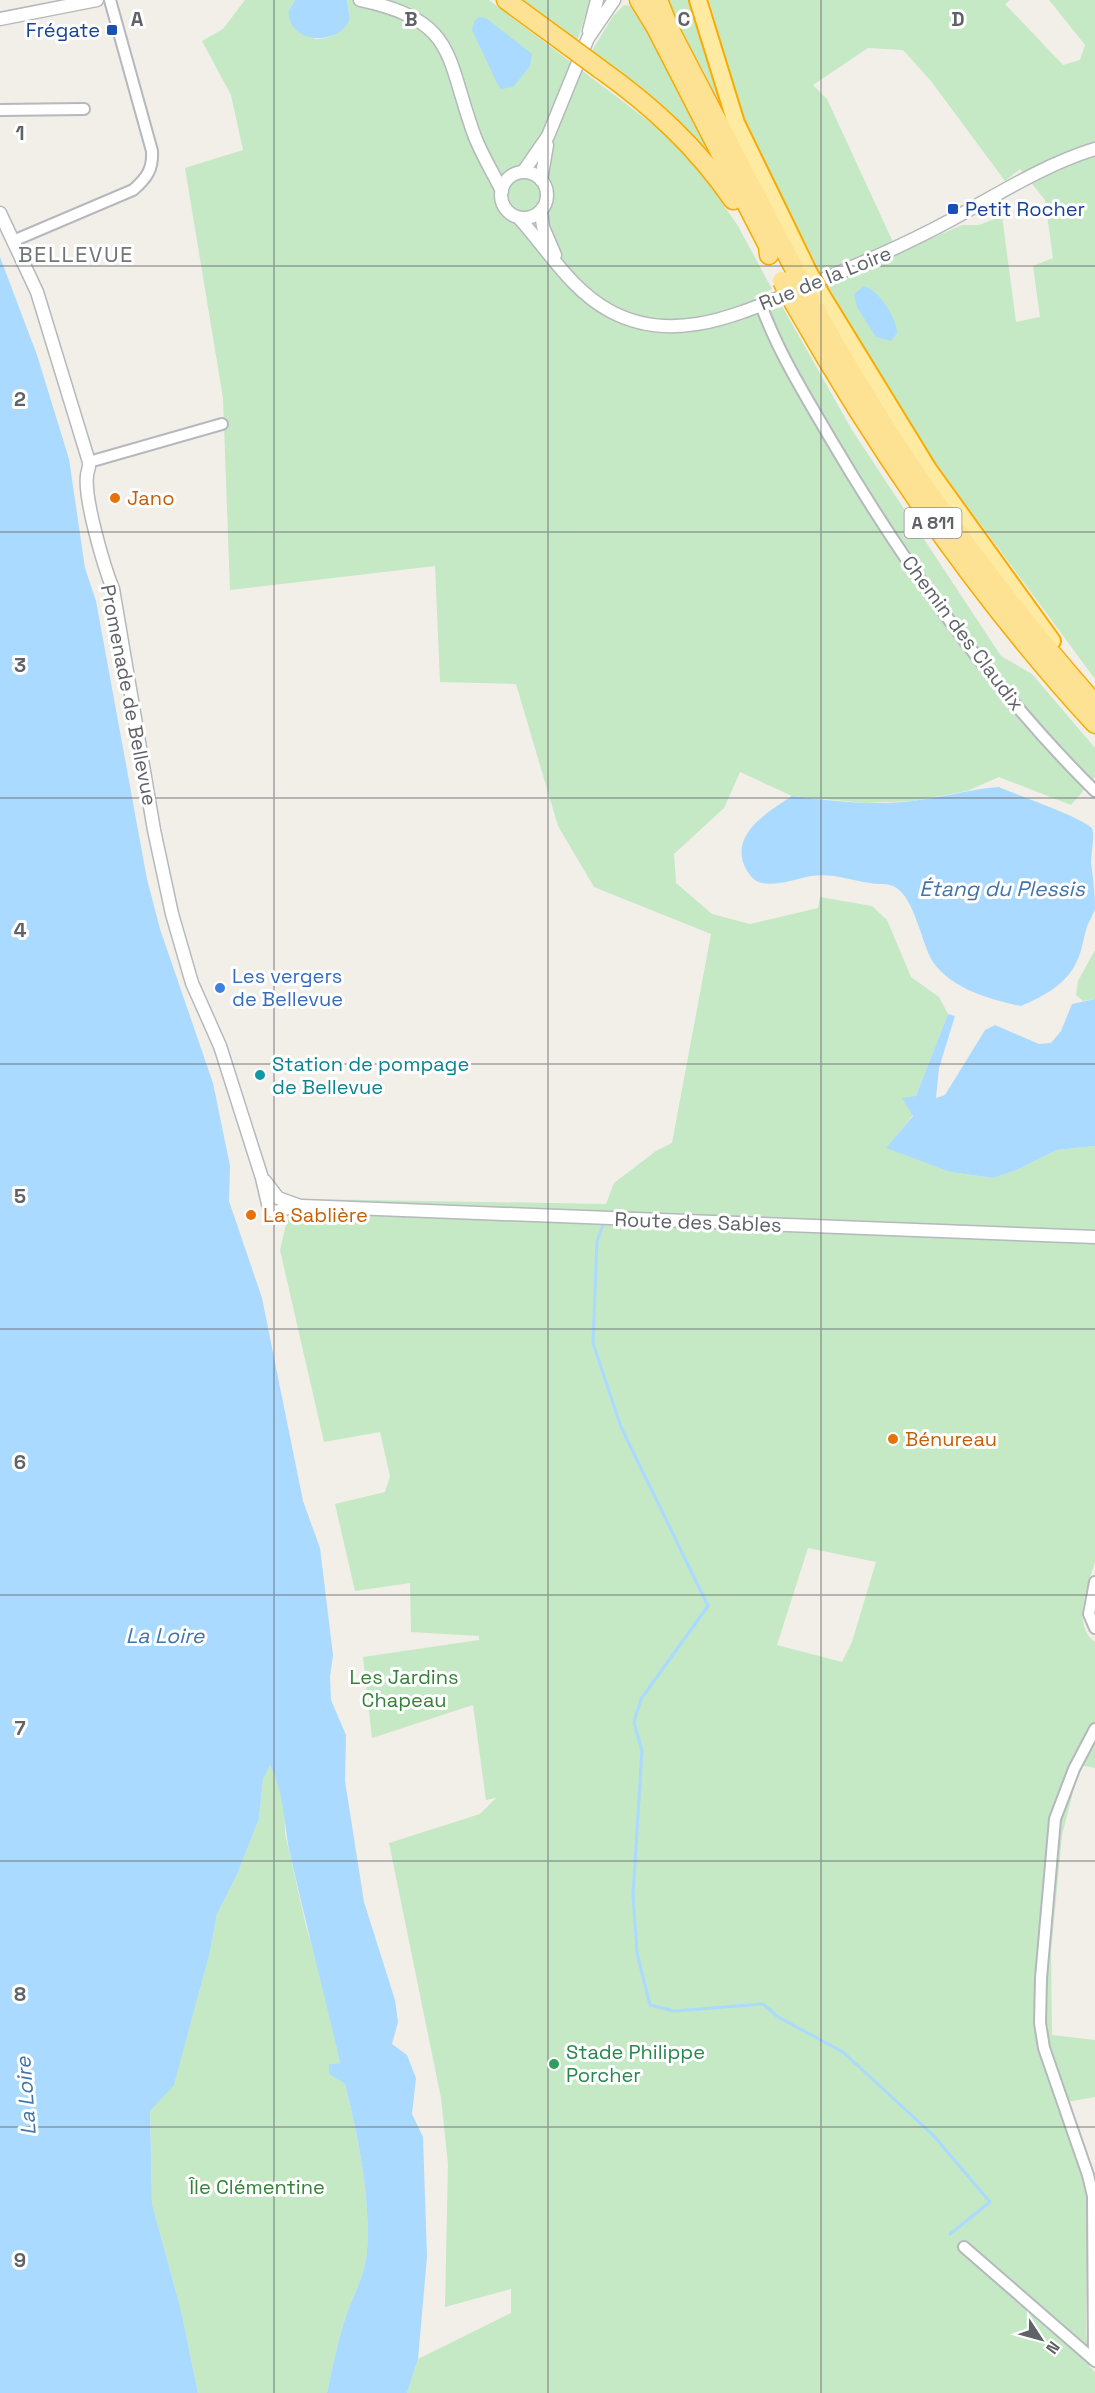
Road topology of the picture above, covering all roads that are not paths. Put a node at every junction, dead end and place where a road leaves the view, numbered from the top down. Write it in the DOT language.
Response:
graph roads {
  1 [pos="97,0"];
  2 [pos="110,0"];
  3 [pos="360,0"];
  4 [pos="506,0"];
  5 [pos="597,0"];
  6 [pos="614,0"];
  7 [pos="639,0"];
  8 [pos="658,0"];
  9 [pos="698,0"];
  10 [pos="0,20"];
  11 [pos="588,38"];
  12 [pos="84,109"];
  13 [pos="0,110"];
  14 [pos="548,136"];
  15 [pos="1095,148"];
  16 [pos="486,158"];
  17 [pos="519,173"];
  18 [pos="541,180"];
  19 [pos="502,191"];
  20 [pos="541,211"];
  21 [pos="0,213"];
  22 [pos="519,218"];
  23 [pos="13,241"];
  24 [pos="769,255"];
  25 [pos="557,261"];
  26 [pos="796,277"];
  27 [pos="809,300"];
  28 [pos="761,305"];
  29 [pos="222,424"];
  30 [pos="89,462"];
  31 [pos="1095,704"];
  32 [pos="1095,724"];
  33 [pos="1095,791"];
  34 [pos="278,1203"];
  35 [pos="1095,1237"];
  36 [pos="1095,1582"];
  37 [pos="1095,1628"];
  38 [pos="1095,1729"];
  39 [pos="964,2247"];
  40 [pos="1094,2360"];
  1 -- 10 [label="street"];
  2 -- 23 [label="street"];
  3 -- 16 [label="street"];
  4 -- 24 [label="highway, bridge"];
  5 -- 11 [label="street"];
  6 -- 11 [label="street"];
  7 -- 24 [label="highway, A 811"];
  8 -- 26 [label="highway, A 811"];
  9 -- 26 [label="highway"];
  11 -- 14 [label="street"];
  12 -- 13 [label="street"];
  14 -- 17 [label="street"];
  14 -- 18 [label="street"];
  15 -- 28 [label="street, Rue de la Loire"];
  16 -- 17 [label="street"];
  16 -- 19 [label="street"];
  17 -- 18 [label="street"];
  17 -- 19 [label="street"];
  18 -- 20 [label="street"];
  19 -- 22 [label="street"];
  20 -- 22 [label="street"];
  20 -- 25 [label="street, Rue de la Loire"];
  21 -- 23 [label="street, Promenade de Bellevue"];
  22 -- 25 [label="street, Rue de la Loire"];
  23 -- 30 [label="street, Promenade de Bellevue"];
  24 -- 26 [label="highway, A 811"];
  25 -- 28 [label="street, Rue de la Loire"];
  26 -- 27 [label="highway, A 811, bridge"];
  27 -- 31 [label="highway, A 811"];
  27 -- 32 [label="highway, A 811"];
  28 -- 33 [label="street, Chemin des Claudix"];
  29 -- 30 [label="street"];
  30 -- 34 [label="street, Promenade de Bellevue"];
  34 -- 35 [label="street, Route des Sables"];
  36 -- 37 [label="street"];
  38 -- 40 [label="street"];
  39 -- 40 [label="street"];
}
